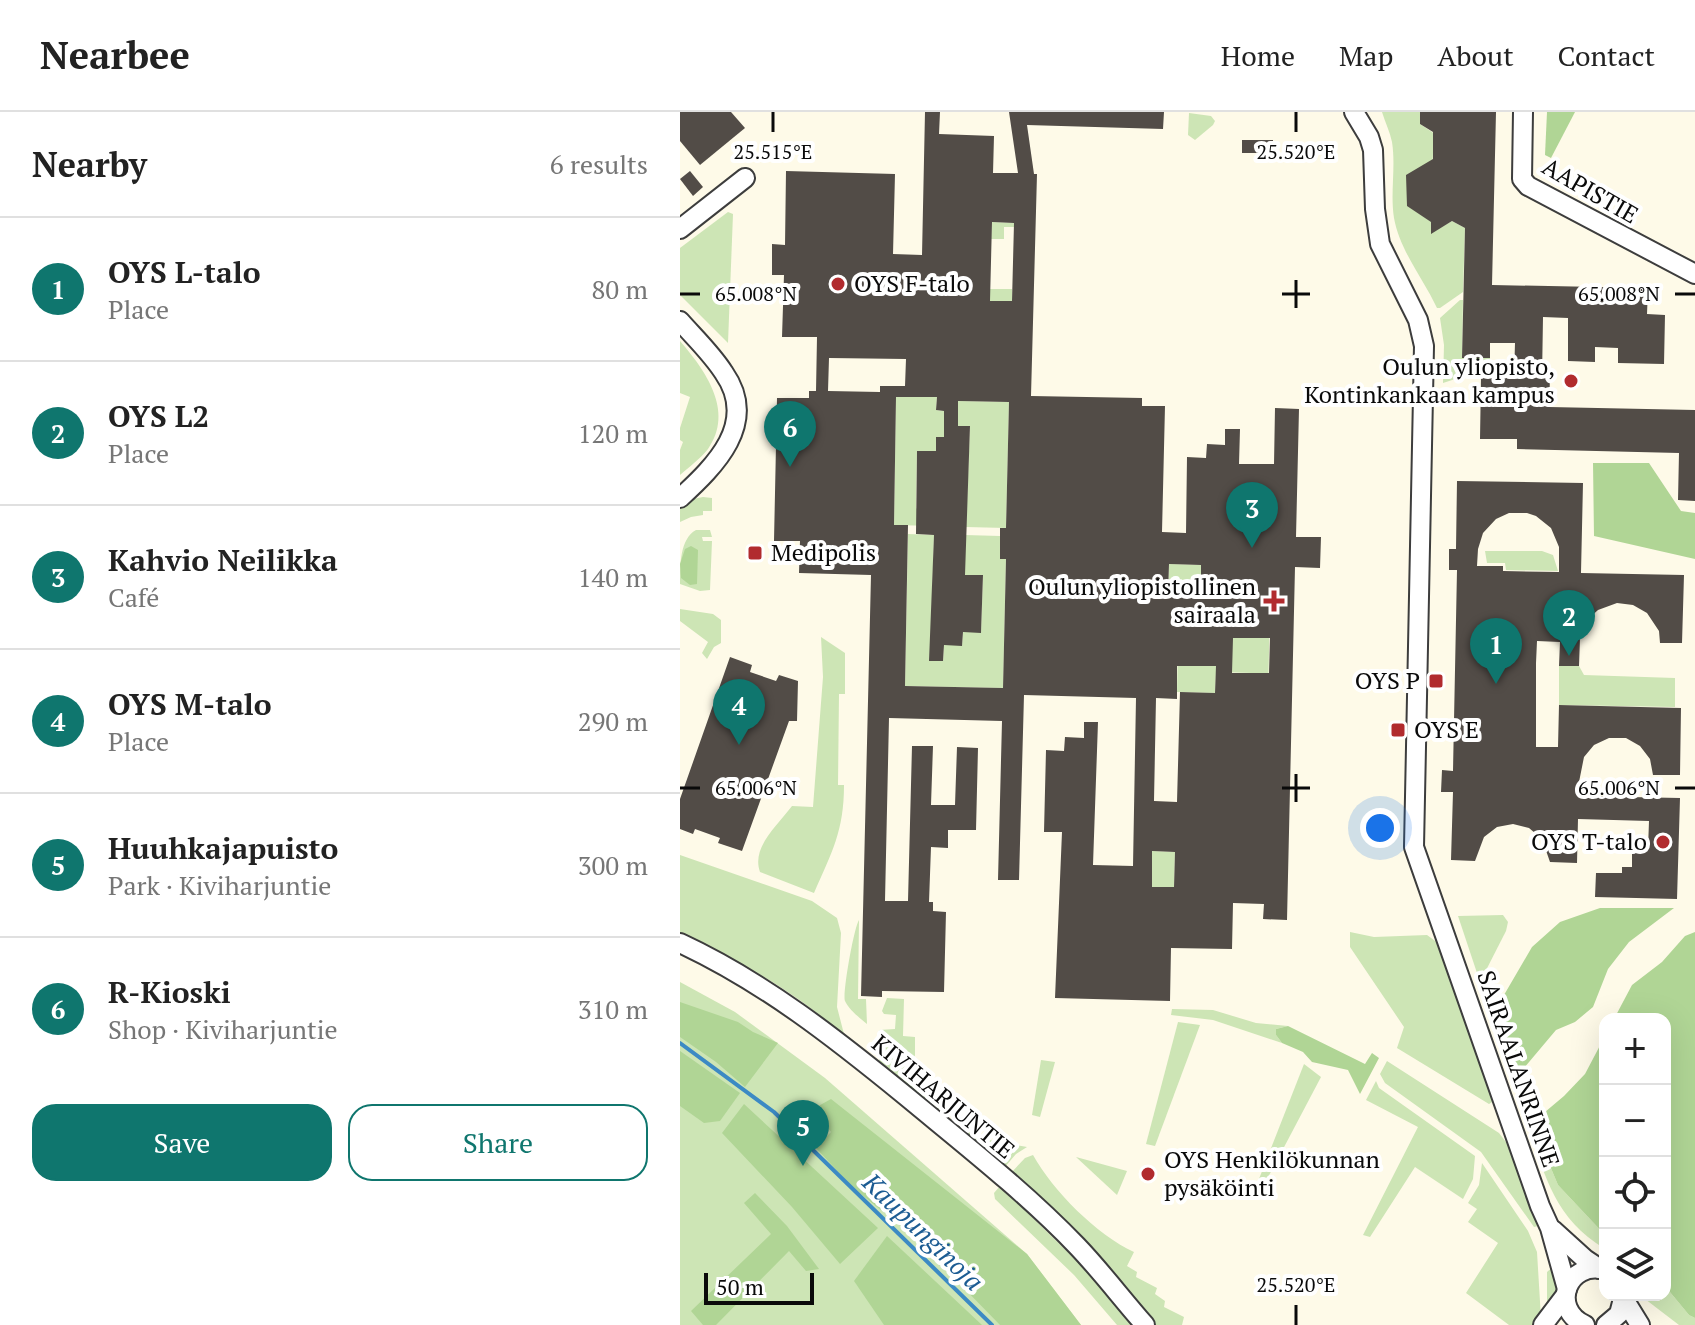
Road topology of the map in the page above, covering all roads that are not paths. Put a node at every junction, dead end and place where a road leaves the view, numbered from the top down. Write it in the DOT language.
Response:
graph roads {
  1 [pos="1354,112"];
  2 [pos="1523,112"];
  3 [pos="745,178"];
  4 [pos="680,229"];
  5 [pos="1695,274"];
  6 [pos="680,321"];
  7 [pos="680,498"];
  8 [pos="680,943"];
  9 [pos="1550,1228"];
  10 [pos="1599,1267"];
  11 [pos="1599,1269"];
  12 [pos="1566,1292"];
  13 [pos="1623,1301"];
  14 [pos="1626,1301"];
  15 [pos="1145,1325"];
  16 [pos="1543,1325"];
  17 [pos="1585,1325"];
  18 [pos="1606,1325"];
  19 [pos="1640,1325"];
  1 -- 9 [label="street, SAIRAALANRINNE"];
  2 -- 5 [label="street, AAPISTIE"];
  3 -- 4 [label="street"];
  6 -- 7 [label="street"];
  8 -- 15 [label="street, KIVIHARJUNTIE"];
  9 -- 10 [label="street, SAIRAALANRINNE"];
  9 -- 12 [label="street, SAIRAALANRINNE"];
  11 -- 12 [label="street"];
  12 -- 16 [label="street"];
  12 -- 17 [label="street, SAIRAALANRINNE"];
  13 -- 18 [label="street"];
  14 -- 19 [label="street"];
}
